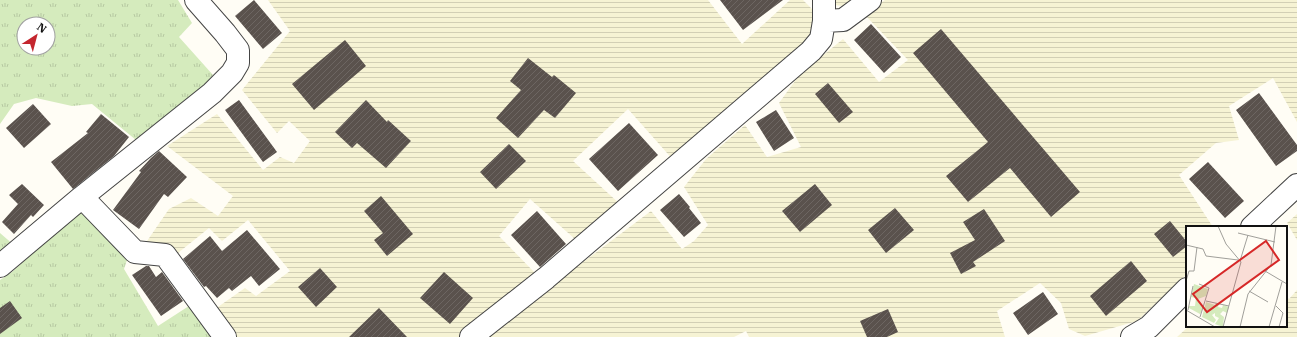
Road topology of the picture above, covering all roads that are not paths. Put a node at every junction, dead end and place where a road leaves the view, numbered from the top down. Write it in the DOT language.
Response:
graph roads {
  1 [pos="196,0"];
  2 [pos="870,0"];
  3 [pos="824,10"];
  4 [pos="1297,184"];
  5 [pos="82,197"];
  6 [pos="1253,226"];
  7 [pos="0,266"];
  8 [pos="1186,290"];
  9 [pos="226,337"];
  10 [pos="471,337"];
  11 [pos="1132,337"];
  1 -- 5 [label="street"];
  2 -- 3 [label="street"];
  3 -- 10 [label="street"];
  4 -- 6 [label="street"];
  5 -- 7 [label="street"];
  5 -- 9 [label="street"];
  8 -- 11 [label="street"];
}
